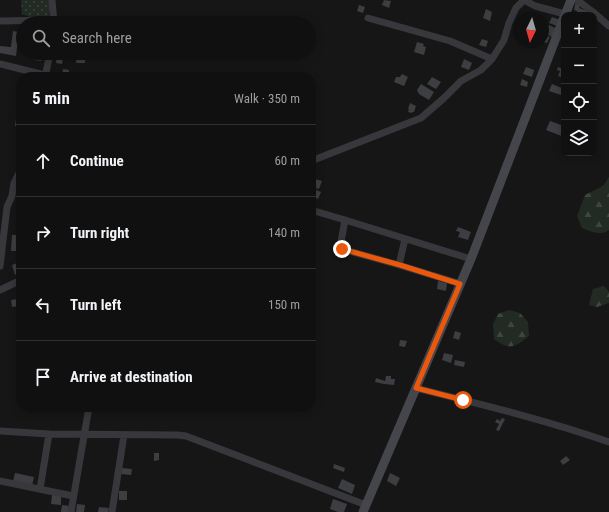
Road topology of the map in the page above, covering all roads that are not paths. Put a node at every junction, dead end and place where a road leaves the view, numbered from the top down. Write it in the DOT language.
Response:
graph roads {
  1 [pos="52,0"];
  2 [pos="524,0"];
  3 [pos="571,0"];
  4 [pos="577,0"];
  5 [pos="566,12"];
  6 [pos="561,14"];
  7 [pos="54,16"];
  8 [pos="368,18"];
  9 [pos="0,21"];
  10 [pos="16,21"];
  11 [pos="561,25"];
  12 [pos="609,26"];
  13 [pos="492,59"];
  14 [pos="48,60"];
  15 [pos="0,64"];
  16 [pos="30,72"];
  17 [pos="46,72"];
  18 [pos="316,158"];
  19 [pos="16,179"];
  20 [pos="316,211"];
  21 [pos="345,220"];
  22 [pos="405,239"];
  23 [pos="471,259"];
  24 [pos="400,265"];
  25 [pos="0,266"];
  26 [pos="16,282"];
  27 [pos="460,284"];
  28 [pos="0,290"];
  29 [pos="416,388"];
  30 [pos="88,412"];
  31 [pos="0,431"];
  32 [pos="49,434"];
  33 [pos="84,435"];
  34 [pos="124,435"];
  35 [pos="609,442"];
  36 [pos="0,481"];
  37 [pos="40,489"];
  38 [pos="74,496"];
  39 [pos="364,509"];
  40 [pos="71,512"];
  41 [pos="112,512"];
  1 -- 7 [label="street"];
  2 -- 6 [label="street"];
  2 -- 13 [label="street"];
  3 -- 5 [label="street"];
  4 -- 12 [label="street"];
  8 -- 13 [label="street"];
  9 -- 10 [label="street"];
  11 -- 23 [label="street"];
  13 -- 18 [label="street"];
  14 -- 17 [label="street"];
  15 -- 16 [label="street"];
  19 -- 25 [label="street"];
  20 -- 21 [label="street"];
  21 -- 22 [label="street"];
  21 -- 24 [label="street"];
  22 -- 23 [label="street"];
  22 -- 24 [label="street"];
  23 -- 27 [label="street"];
  24 -- 27 [label="street"];
  26 -- 28 [label="street"];
  27 -- 29 [label="street"];
  29 -- 35 [label="street"];
  29 -- 39 [label="street"];
  30 -- 33 [label="street"];
  31 -- 32 [label="street"];
  32 -- 33 [label="street"];
  32 -- 37 [label="street"];
  33 -- 34 [label="street"];
  33 -- 38 [label="street"];
  34 -- 39 [label="street"];
  34 -- 41 [label="street"];
  36 -- 37 [label="street"];
  37 -- 38 [label="street"];
  38 -- 40 [label="street"];
}
